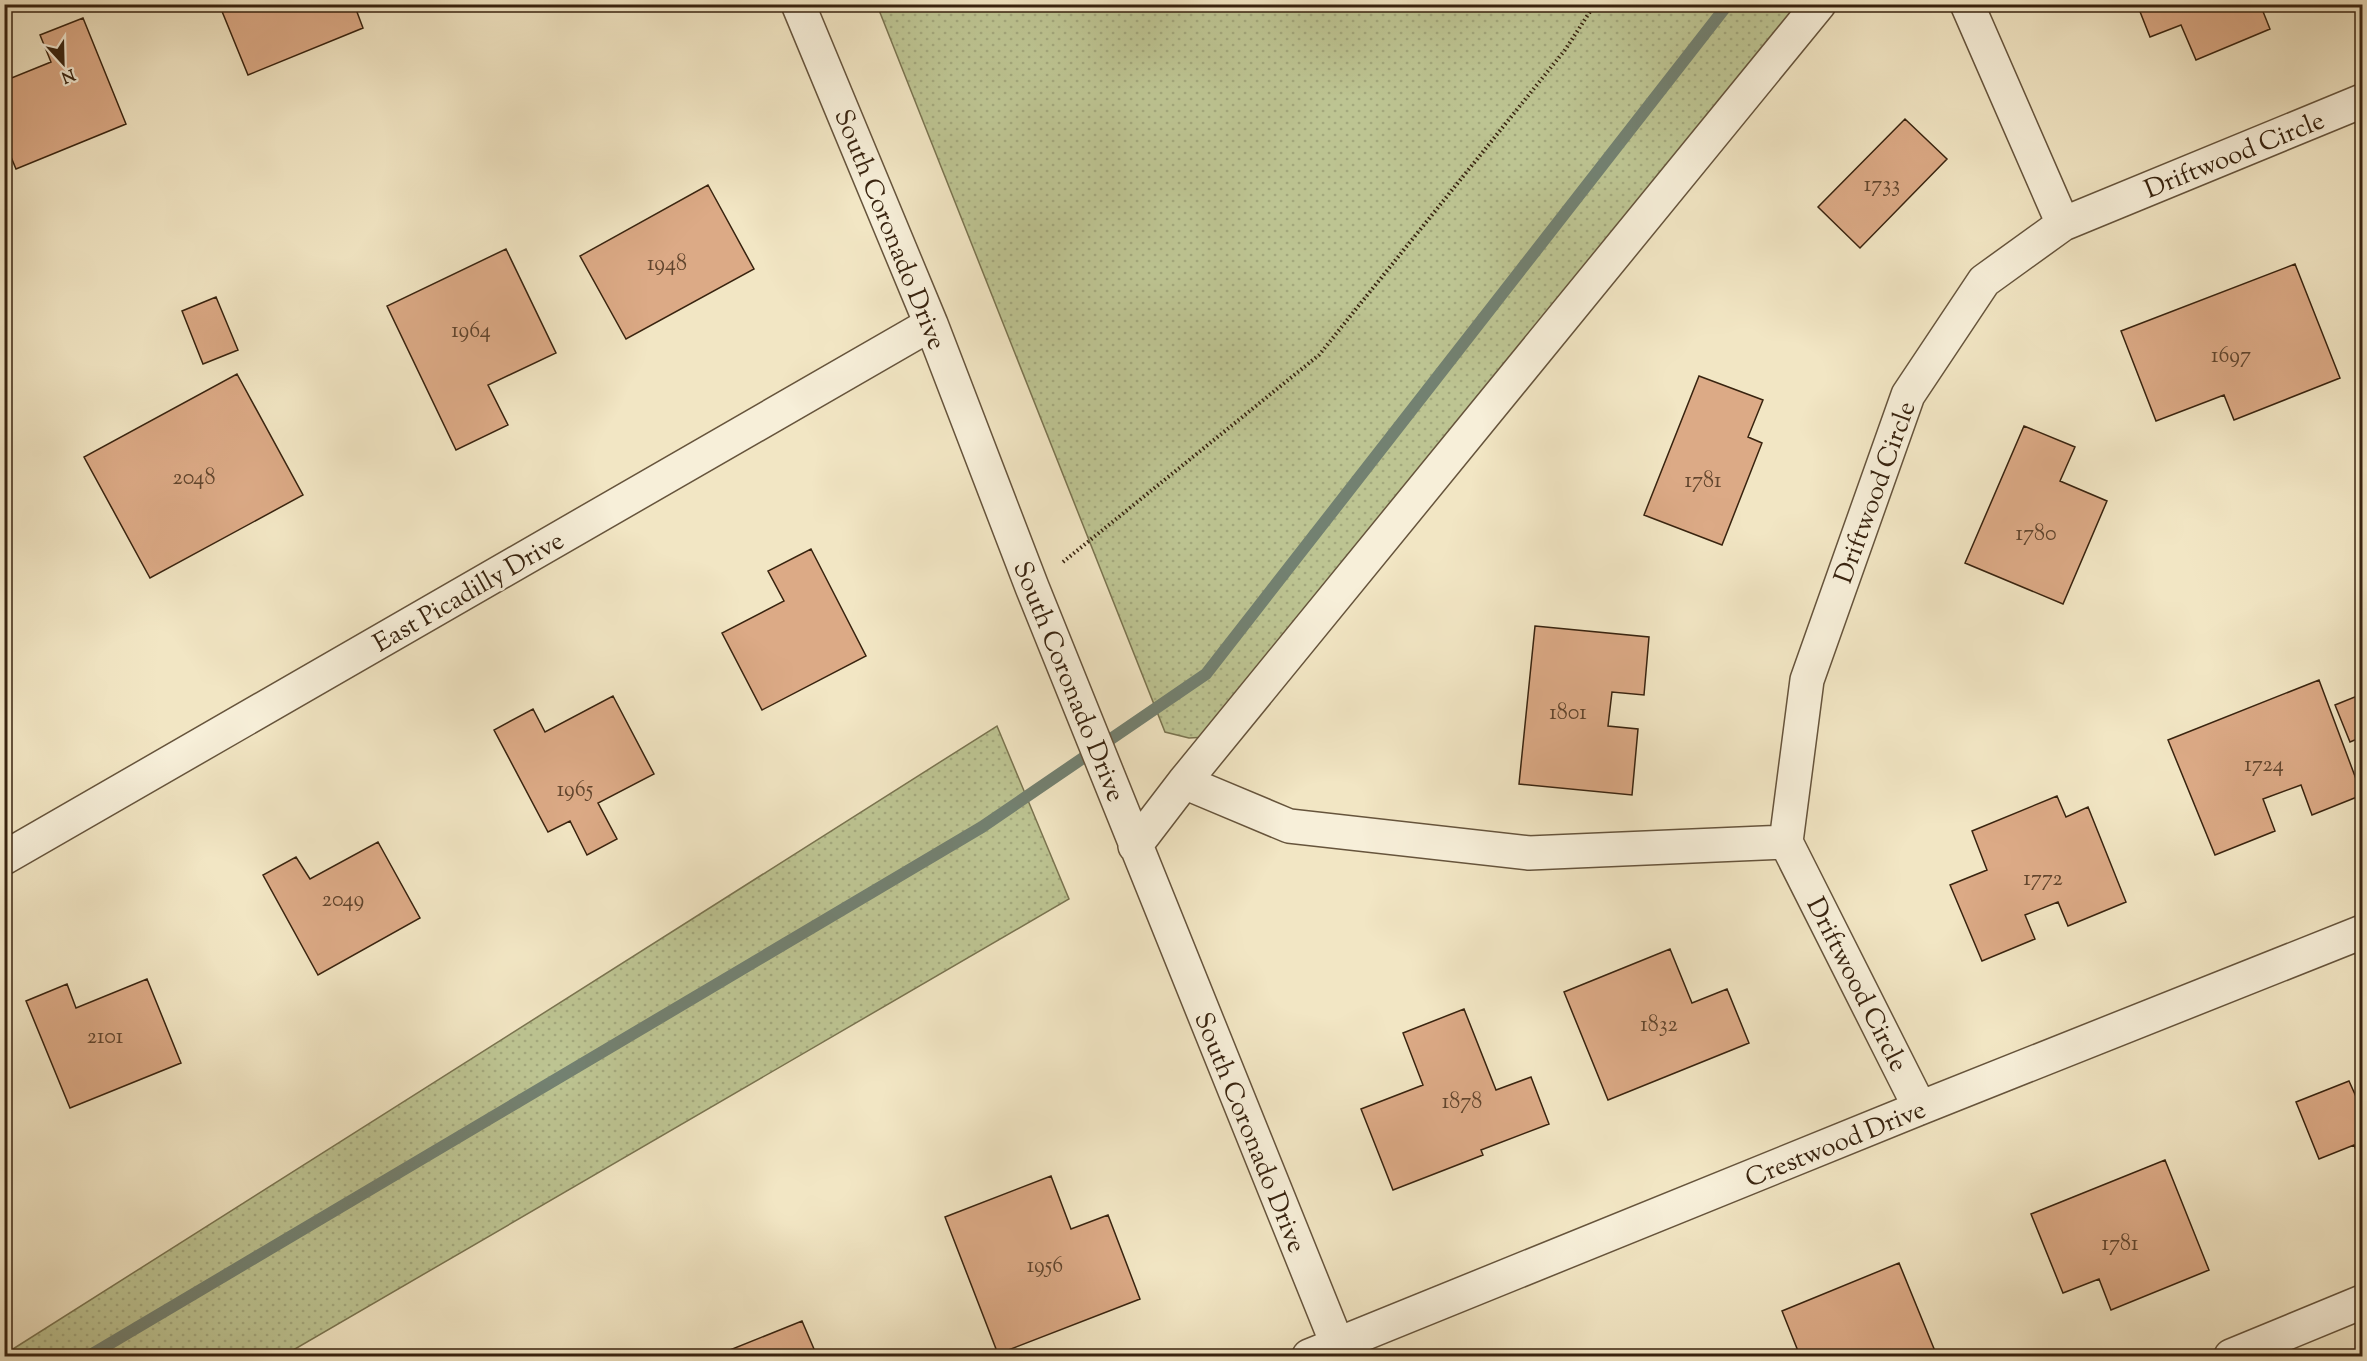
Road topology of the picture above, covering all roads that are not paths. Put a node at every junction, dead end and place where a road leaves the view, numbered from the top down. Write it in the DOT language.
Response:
graph roads {
  1 [pos="798,4"];
  2 [pos="1819,4"];
  3 [pos="1967,4"];
  4 [pos="2362,101"];
  5 [pos="2063,224"];
  6 [pos="931,324"];
  7 [pos="1184,782"];
  8 [pos="1786,842"];
  9 [pos="1135,846"];
  10 [pos="4,858"];
  11 [pos="2362,932"];
  12 [pos="1920,1108"];
  13 [pos="2362,1302"];
  14 [pos="1329,1353"];
  15 [pos="2230,1356"];
  1 -- 6 [label="street, South Coronado Drive"];
  2 -- 7 [label="street"];
  3 -- 5 [label="street"];
  4 -- 5 [label="street, Driftwood Circle"];
  5 -- 8 [label="street, Driftwood Circle"];
  6 -- 9 [label="street, South Coronado Drive"];
  6 -- 10 [label="street, East Picadilly Drive"];
  7 -- 8 [label="street"];
  7 -- 9 [label="street"];
  8 -- 12 [label="street, Driftwood Circle"];
  9 -- 14 [label="street, South Coronado Drive"];
  11 -- 12 [label="street, Crestwood Drive"];
  12 -- 14 [label="street, Crestwood Drive"];
  13 -- 15 [label="street"];
}
